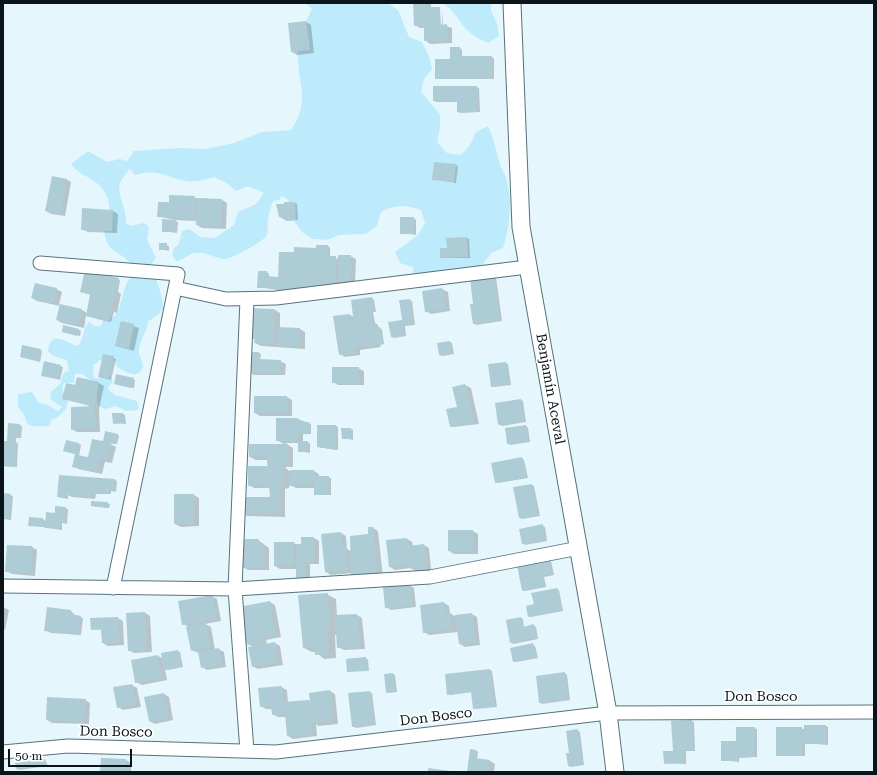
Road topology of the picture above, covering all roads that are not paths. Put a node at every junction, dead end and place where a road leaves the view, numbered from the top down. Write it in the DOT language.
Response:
graph roads {
  1 [pos="512,3"];
  2 [pos="40,263"];
  3 [pos="527,266"];
  4 [pos="175,288"];
  5 [pos="247,299"];
  6 [pos="579,548"];
  7 [pos="3,586"];
  8 [pos="113,588"];
  9 [pos="235,589"];
  10 [pos="874,712"];
  11 [pos="608,713"];
  12 [pos="246,751"];
  13 [pos="3,752"];
  14 [pos="615,772"];
  1 -- 3 [label="street, Benjamín Aceval"];
  2 -- 4 [label="street"];
  3 -- 5 [label="street"];
  3 -- 6 [label="street, Benjamín Aceval"];
  4 -- 5 [label="street"];
  4 -- 8 [label="street"];
  5 -- 9 [label="street"];
  6 -- 9 [label="street"];
  6 -- 11 [label="street, Benjamín Aceval"];
  7 -- 8 [label="street"];
  8 -- 9 [label="street"];
  9 -- 12 [label="street"];
  10 -- 11 [label="street, Don Bosco"];
  11 -- 12 [label="street, Don Bosco"];
  11 -- 14 [label="street, Benjamín Aceval"];
  12 -- 13 [label="street, Don Bosco"];
}
